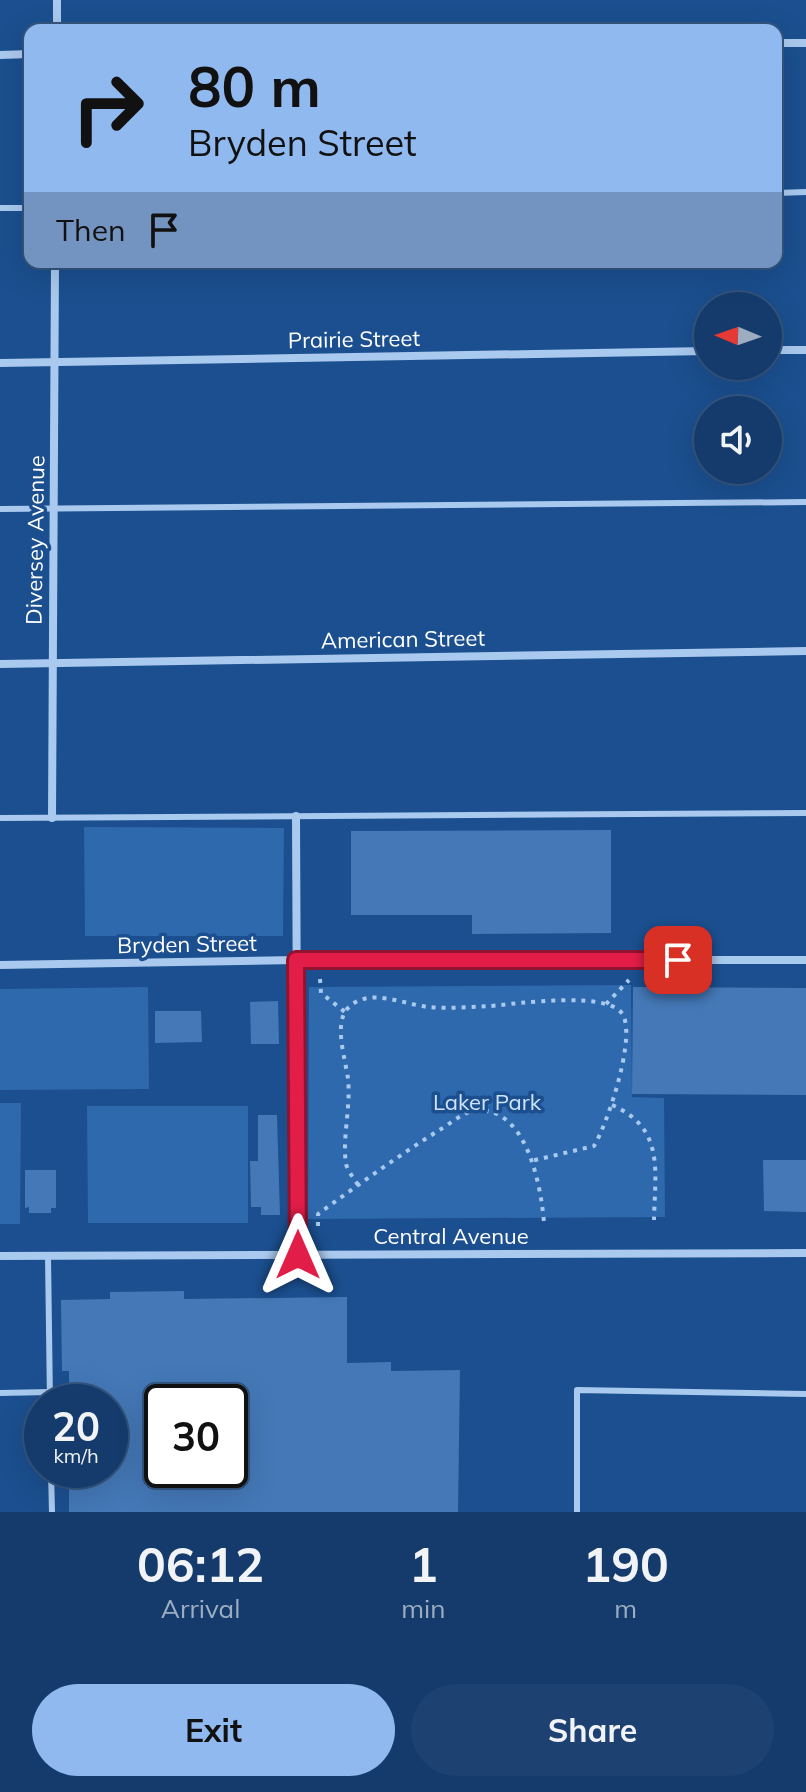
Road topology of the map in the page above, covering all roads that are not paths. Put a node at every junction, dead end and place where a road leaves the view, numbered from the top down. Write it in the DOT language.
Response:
graph roads {
  1 [pos="57,0"];
  2 [pos="57,24"];
  3 [pos="782,43"];
  4 [pos="806,43"];
  5 [pos="24,54"];
  6 [pos="0,55"];
  7 [pos="806,192"];
  8 [pos="782,193"];
  9 [pos="0,208"];
  10 [pos="24,208"];
  11 [pos="55,268"];
  12 [pos="782,350"];
  13 [pos="806,350"];
  14 [pos="694,351"];
  15 [pos="54,362"];
  16 [pos="0,363"];
  17 [pos="806,502"];
  18 [pos="53,508"];
  19 [pos="0,509"];
  20 [pos="806,651"];
  21 [pos="51,663"];
  22 [pos="0,664"];
  23 [pos="806,813"];
  24 [pos="296,816"];
  25 [pos="0,818"];
  26 [pos="52,818"];
  27 [pos="296,960"];
  28 [pos="806,960"];
  29 [pos="0,965"];
  30 [pos="806,1253"];
  31 [pos="298,1255"];
  32 [pos="0,1256"];
  33 [pos="48,1256"];
  34 [pos="50,1384"];
  35 [pos="0,1393"];
  36 [pos="24,1393"];
  37 [pos="806,1394"];
  38 [pos="51,1488"];
  39 [pos="52,1512"];
  40 [pos="577,1512"];
  1 -- 2 [label="street"];
  3 -- 4 [label="street"];
  5 -- 6 [label="street"];
  7 -- 8 [label="lane"];
  9 -- 10 [label="lane"];
  11 -- 15 [label="street, Diversey Avenue"];
  12 -- 13 [label="street"];
  14 -- 15 [label="street, Prairie Street"];
  15 -- 16 [label="street, Prairie Street"];
  15 -- 18 [label="street, Diversey Avenue"];
  17 -- 18 [label="lane"];
  18 -- 19 [label="lane"];
  18 -- 21 [label="street, Diversey Avenue"];
  20 -- 21 [label="street, American Street"];
  21 -- 22 [label="street, American Street"];
  21 -- 26 [label="street, Diversey Avenue"];
  23 -- 24 [label="lane"];
  24 -- 26 [label="lane"];
  24 -- 27 [label="street"];
  25 -- 26 [label="lane"];
  27 -- 28 [label="street, Bryden Street"];
  27 -- 29 [label="street, Bryden Street"];
  27 -- 31 [label="street"];
  30 -- 31 [label="street, Central Avenue"];
  31 -- 33 [label="street, Central Avenue"];
  32 -- 33 [label="street, Central Avenue"];
  33 -- 34 [label="lane"];
  35 -- 36 [label="lane"];
  37 -- 40 [label="lane"];
  38 -- 39 [label="lane"];
}
